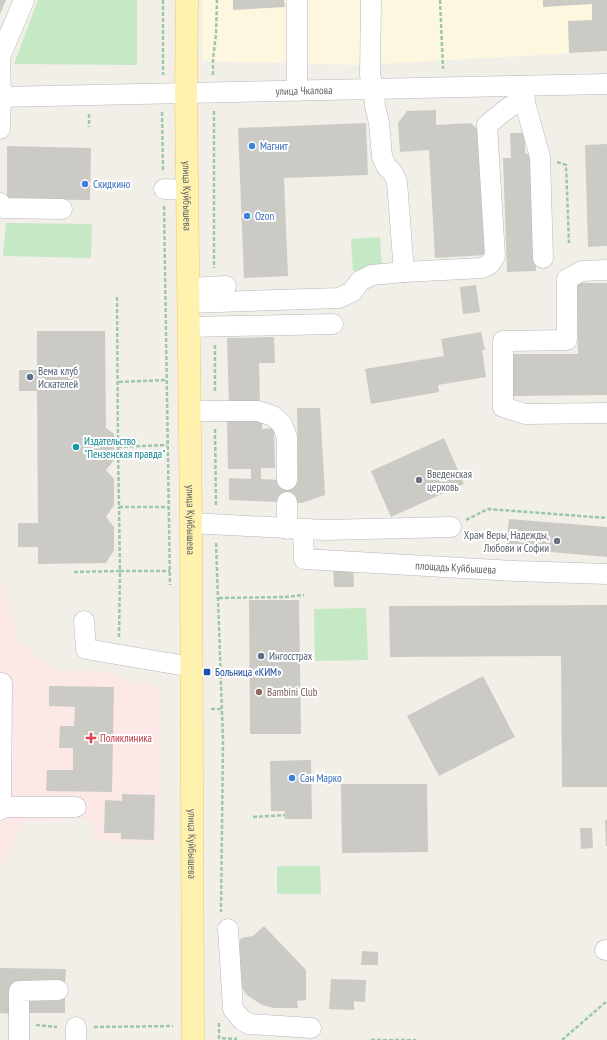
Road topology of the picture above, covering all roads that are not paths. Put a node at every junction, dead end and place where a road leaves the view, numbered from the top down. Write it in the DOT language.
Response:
graph roads {
  1 [pos="24,0"];
  2 [pos="187,0"];
  3 [pos="297,0"];
  4 [pos="371,0"];
  5 [pos="607,84"];
  6 [pos="521,86"];
  7 [pos="297,90"];
  8 [pos="374,90"];
  9 [pos="186,93"];
  10 [pos="1,97"];
  11 [pos="0,129"];
  12 [pos="164,189"];
  13 [pos="187,190"];
  14 [pos="0,203"];
  15 [pos="62,210"];
  16 [pos="543,258"];
  17 [pos="607,270"];
  18 [pos="404,272"];
  19 [pos="226,286"];
  20 [pos="188,295"];
  21 [pos="333,324"];
  22 [pos="189,327"];
  23 [pos="190,411"];
  24 [pos="607,413"];
  25 [pos="287,480"];
  26 [pos="287,502"];
  27 [pos="191,524"];
  28 [pos="451,527"];
  29 [pos="295,529"];
  30 [pos="607,574"];
  31 [pos="84,621"];
  32 [pos="192,667"];
  33 [pos="0,683"];
  34 [pos="76,807"];
  35 [pos="1,808"];
  36 [pos="225,922"];
  37 [pos="58,990"];
  38 [pos="311,1028"];
  39 [pos="19,1040"];
  40 [pos="193,1040"];
  1 -- 10 [label="street"];
  2 -- 9 [label="main road, улица Куйбышева"];
  3 -- 7 [label="street"];
  4 -- 8 [label="street"];
  5 -- 6 [label="street, улица Чкалова"];
  6 -- 8 [label="street, улица Чкалова"];
  6 -- 16 [label="street"];
  6 -- 18 [label="street"];
  7 -- 8 [label="street, улица Чкалова"];
  7 -- 9 [label="street, улица Чкалова"];
  8 -- 18 [label="street"];
  9 -- 10 [label="street, улица Чкалова"];
  9 -- 13 [label="main road, улица Куйбышева"];
  10 -- 11 [label="street"];
  12 -- 13 [label="street"];
  13 -- 20 [label="main road, улица Куйбышева"];
  14 -- 15 [label="street"];
  17 -- 24 [label="street"];
  18 -- 20 [label="street"];
  19 -- 20 [label="street"];
  20 -- 22 [label="main road, улица Куйбышева"];
  21 -- 22 [label="street"];
  22 -- 23 [label="main road, улица Куйбышева"];
  23 -- 25 [label="street"];
  23 -- 27 [label="main road, улица Куйбышева"];
  26 -- 29 [label="street"];
  27 -- 29 [label="street"];
  27 -- 32 [label="main road, улица Куйбышева"];
  28 -- 29 [label="street"];
  29 -- 30 [label="street, площадь Куйбышева"];
  31 -- 32 [label="street"];
  32 -- 40 [label="main road, улица Куйбышева"];
  33 -- 35 [label="street"];
  34 -- 35 [label="street"];
  36 -- 38 [label="street"];
  37 -- 39 [label="street"];
}
